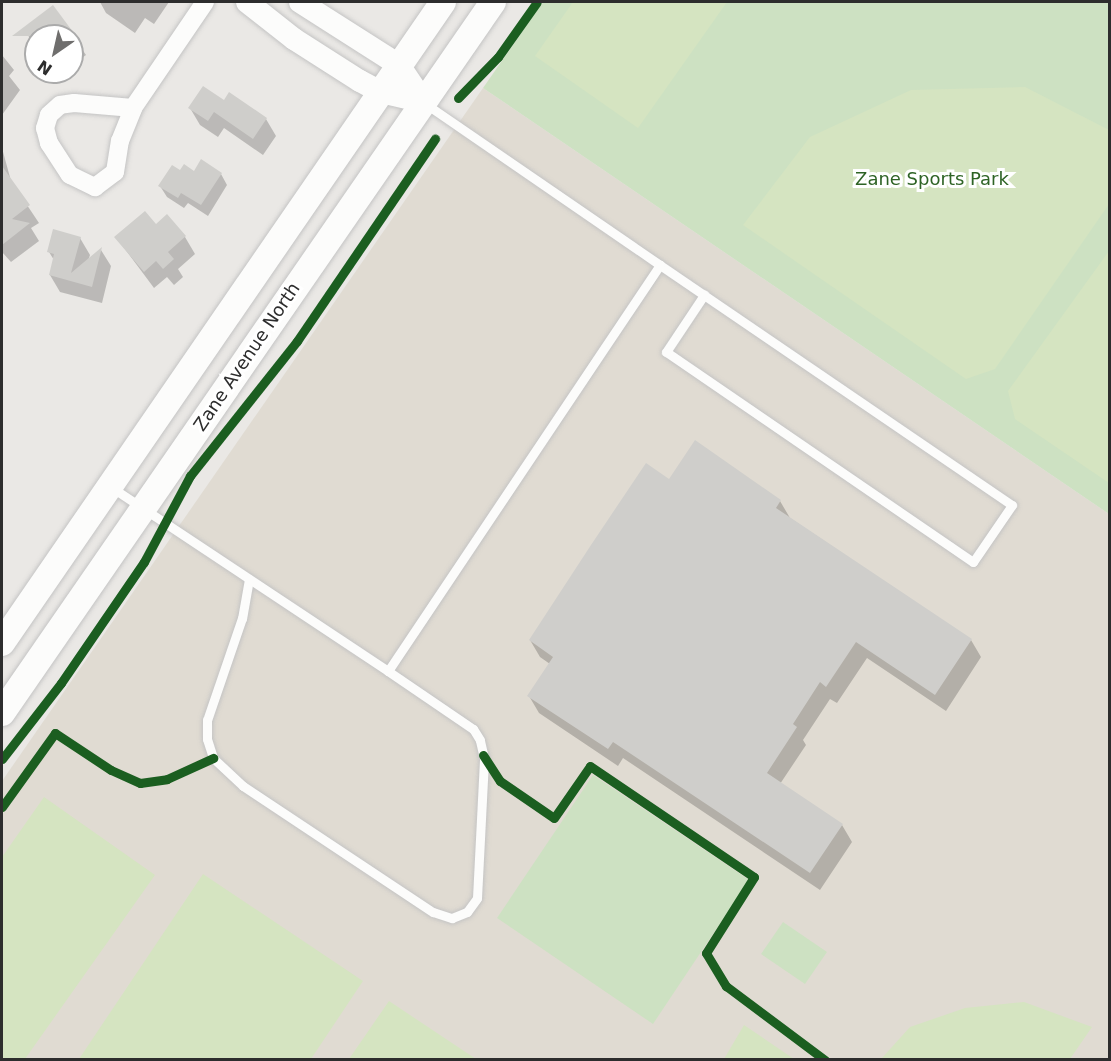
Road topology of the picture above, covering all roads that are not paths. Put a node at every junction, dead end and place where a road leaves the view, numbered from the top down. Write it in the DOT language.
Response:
graph roads {
  1 [pos="205,2"];
  2 [pos="247,2"];
  3 [pos="300,2"];
  4 [pos="443,2"];
  5 [pos="493,2"];
  6 [pos="399,65"];
  7 [pos="381,92"];
  8 [pos="424,102"];
  9 [pos="133,108"];
  10 [pos="660,265"];
  11 [pos="704,295"];
  12 [pos="110,486"];
  13 [pos="143,509"];
  14 [pos="249,579"];
  15 [pos="2,643"];
  16 [pos="388,671"];
  17 [pos="2,713"];
  1 -- 9 [label="street"];
  2 -- 7 [label="street"];
  3 -- 6 [label="street"];
  4 -- 6 [label="main road"];
  5 -- 8 [label="main road, Zane Avenue North"];
  6 -- 7 [label="main road"];
  6 -- 8 [label="street"];
  7 -- 8 [label="street"];
  7 -- 12 [label="main road"];
  8 -- 10 [label="lane"];
  8 -- 13 [label="main road, Zane Avenue North"];
  9 -- 9 [label="street"];
  10 -- 11 [label="lane"];
  10 -- 16 [label="lane"];
  11 -- 11 [label="lane"];
  12 -- 13 [label="lane"];
  12 -- 15 [label="main road"];
  13 -- 14 [label="lane"];
  13 -- 17 [label="main road, Zane Avenue North"];
  14 -- 16 [label="lane"];
  14 -- 16 [label="lane"];
}
